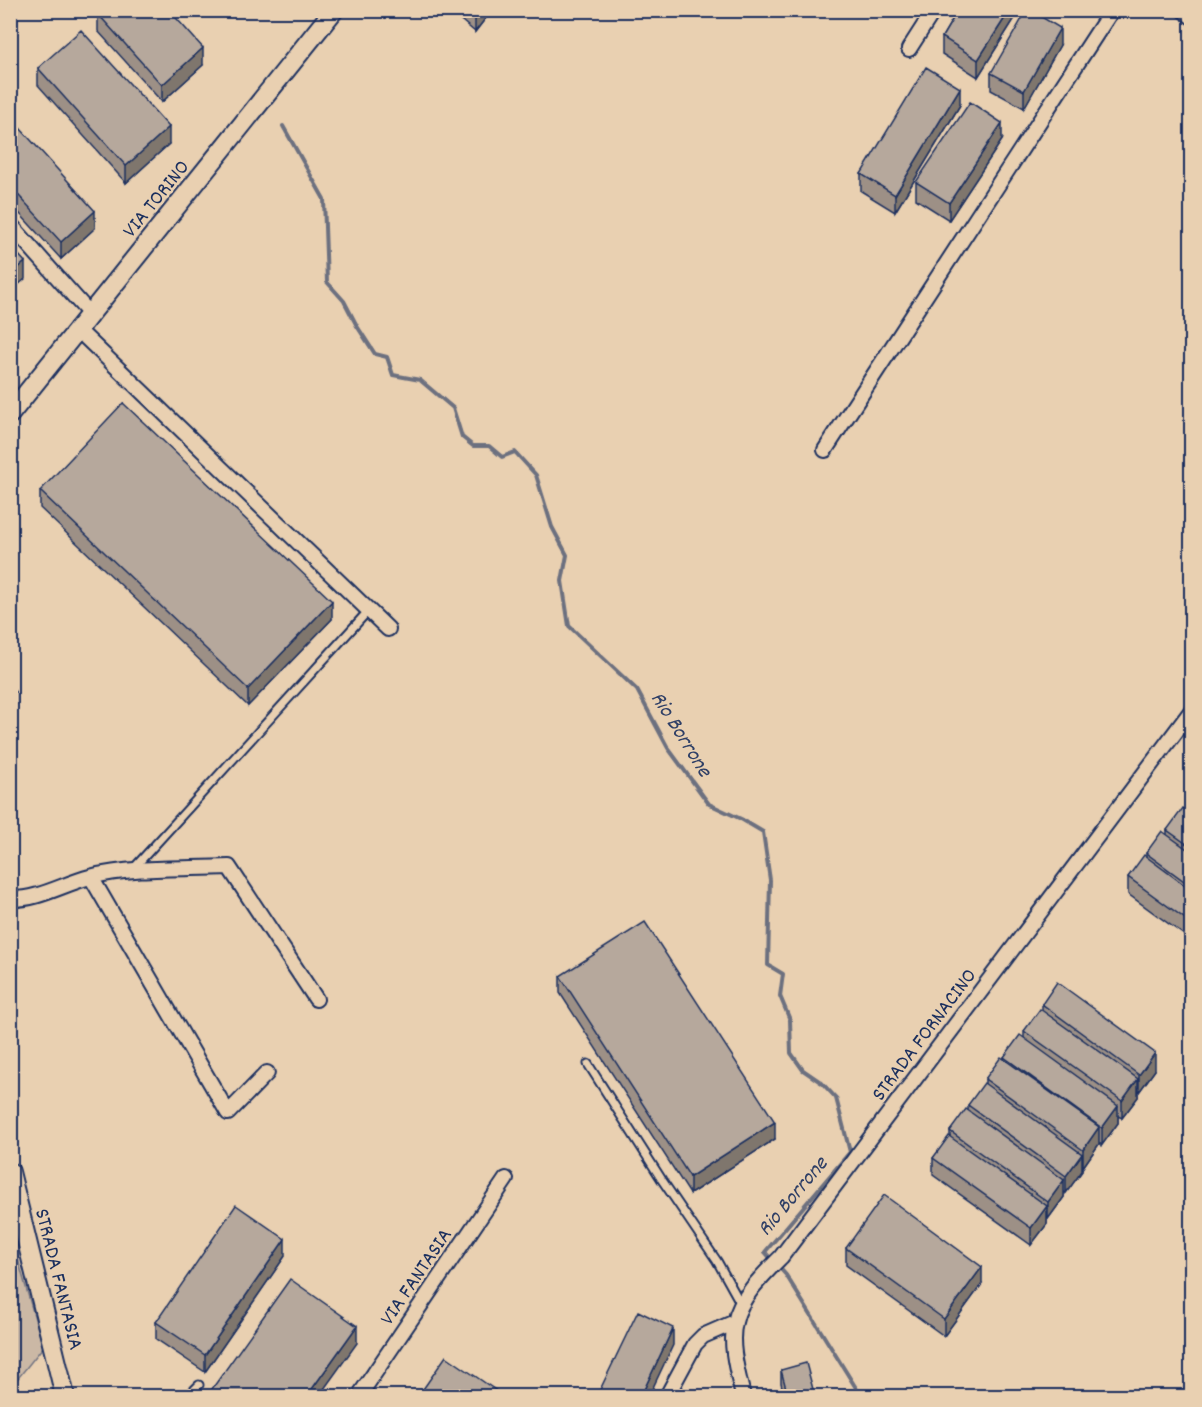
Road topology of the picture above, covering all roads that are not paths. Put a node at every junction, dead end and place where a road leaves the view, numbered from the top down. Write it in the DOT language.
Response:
graph roads {
  1 [pos="334,10"];
  2 [pos="934,10"];
  3 [pos="1112,10"];
  4 [pos="1183,10"];
  5 [pos="1191,17"];
  6 [pos="909,49"];
  7 [pos="10,224"];
  8 [pos="90,315"];
  9 [pos="78,330"];
  10 [pos="10,414"];
  11 [pos="825,450"];
  12 [pos="370,609"];
  13 [pos="388,629"];
  14 [pos="1191,710"];
  15 [pos="132,871"];
  16 [pos="91,877"];
  17 [pos="10,899"];
  18 [pos="316,999"];
  19 [pos="588,1064"];
  20 [pos="267,1072"];
  21 [pos="10,1172"];
  22 [pos="506,1179"];
  23 [pos="742,1306"];
  24 [pos="735,1322"];
  25 [pos="199,1384"];
  26 [pos="65,1396"];
  27 [pos="188,1396"];
  28 [pos="359,1396"];
  29 [pos="667,1396"];
  30 [pos="743,1396"];
  1 -- 8 [label="main road, VIA TORINO"];
  2 -- 6 [label="street"];
  3 -- 11 [label="street"];
  4 -- 5 [label="street"];
  7 -- 8 [label="street"];
  8 -- 9 [label="main road, VIA TORINO"];
  9 -- 10 [label="main road, VIA TORINO"];
  9 -- 12 [label="street"];
  12 -- 13 [label="street"];
  12 -- 15 [label="lane"];
  14 -- 23 [label="street, STRADA FORNACINO"];
  15 -- 16 [label="street"];
  15 -- 18 [label="street"];
  16 -- 17 [label="street"];
  16 -- 20 [label="street"];
  19 -- 23 [label="lane"];
  21 -- 26 [label="main road, STRADA FANTASIA"];
  22 -- 28 [label="street, VIA FANTASIA"];
  23 -- 24 [label="street, STRADA FORNACINO"];
  24 -- 29 [label="street"];
  24 -- 30 [label="street, STRADA FORNACINO"];
  25 -- 27 [label="lane"];
}
